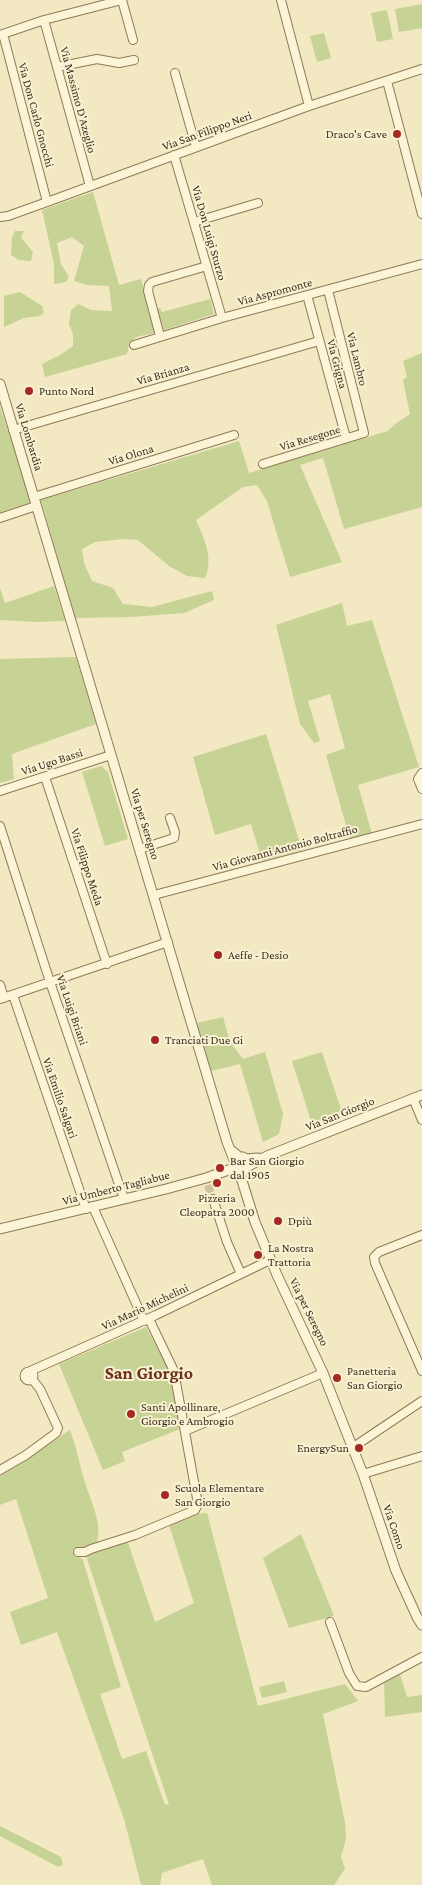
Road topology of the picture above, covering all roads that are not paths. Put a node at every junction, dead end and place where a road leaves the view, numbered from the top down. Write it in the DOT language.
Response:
graph roads {
  1 [pos="120,0"];
  2 [pos="281,0"];
  3 [pos="44,20"];
  4 [pos="2,36"];
  5 [pos="133,40"];
  6 [pos="134,60"];
  7 [pos="57,67"];
  8 [pos="422,69"];
  9 [pos="175,73"];
  10 [pos="387,81"];
  11 [pos="309,106"];
  12 [pos="196,147"];
  13 [pos="174,155"];
  14 [pos="90,186"];
  15 [pos="47,202"];
  16 [pos="258,203"];
  17 [pos="422,214"];
  18 [pos="0,217"];
  19 [pos="194,222"];
  20 [pos="422,264"];
  21 [pos="208,266"];
  22 [pos="328,290"];
  23 [pos="307,295"];
  24 [pos="222,318"];
  25 [pos="160,336"];
  26 [pos="319,340"];
  27 [pos="134,345"];
  28 [pos="0,384"];
  29 [pos="13,430"];
  30 [pos="364,433"];
  31 [pos="234,435"];
  32 [pos="346,438"];
  33 [pos="263,464"];
  34 [pos="35,502"];
  35 [pos="0,518"];
  36 [pos="111,755"];
  37 [pos="45,776"];
  38 [pos="420,776"];
  39 [pos="422,789"];
  40 [pos="0,791"];
  41 [pos="170,818"];
  42 [pos="422,824"];
  43 [pos="0,826"];
  44 [pos="140,850"];
  45 [pos="154,895"];
  46 [pos="168,942"];
  47 [pos="107,964"];
  48 [pos="50,982"];
  49 [pos="0,985"];
  50 [pos="13,995"];
  51 [pos="2,998"];
  52 [pos="422,1095"];
  53 [pos="413,1098"];
  54 [pos="422,1120"];
  55 [pos="241,1164"];
  56 [pos="124,1199"];
  57 [pos="212,1199"];
  58 [pos="89,1208"];
  59 [pos="0,1229"];
  60 [pos="422,1235"];
  61 [pos="270,1260"];
  62 [pos="241,1274"];
  63 [pos="146,1320"];
  64 [pos="422,1371"];
  65 [pos="323,1372"];
  66 [pos="422,1401"];
  67 [pos="184,1431"];
  68 [pos="353,1452"];
  69 [pos="422,1456"];
  70 [pos="0,1470"];
  71 [pos="363,1474"];
  72 [pos="78,1552"];
  73 [pos="412,1606"];
  74 [pos="422,1616"];
  75 [pos="330,1622"];
  76 [pos="422,1625"];
  77 [pos="422,1657"];
  1 -- 3 [label="street"];
  1 -- 5 [label="street"];
  2 -- 11 [label="street"];
  3 -- 4 [label="street"];
  3 -- 7 [label="street, Via Massimo D'Azeglio"];
  4 -- 15 [label="street, Via Don Carlo Gnocchi"];
  6 -- 7 [label="street"];
  7 -- 14 [label="street, Via Massimo D'Azeglio"];
  8 -- 10 [label="street, Via San Filippo Neri"];
  9 -- 12 [label="street"];
  10 -- 11 [label="street, Via San Filippo Neri"];
  10 -- 17 [label="street"];
  11 -- 12 [label="street, Via San Filippo Neri"];
  12 -- 13 [label="street, Via San Filippo Neri"];
  13 -- 14 [label="street, Via San Filippo Neri"];
  13 -- 19 [label="street, Via Don Luigi Sturzo"];
  14 -- 15 [label="street, Via San Filippo Neri"];
  15 -- 18 [label="street, Via San Filippo Neri"];
  16 -- 19 [label="street"];
  19 -- 21 [label="street, Via Don Luigi Sturzo"];
  20 -- 22 [label="street, Via Aspromonte"];
  21 -- 24 [label="street, Via Don Luigi Sturzo"];
  21 -- 25 [label="street"];
  22 -- 23 [label="street, Via Aspromonte"];
  22 -- 30 [label="street, Via Lambro"];
  23 -- 24 [label="street, Via Aspromonte"];
  23 -- 26 [label="street, Via Grigna"];
  24 -- 25 [label="street, Via Aspromonte"];
  25 -- 27 [label="street, Via Aspromonte"];
  26 -- 29 [label="street, Via Brianza"];
  26 -- 32 [label="street, Via Grigna"];
  28 -- 29 [label="street, Via Lombardia"];
  29 -- 34 [label="street, Via Lombardia"];
  30 -- 32 [label="street, Via Resegone"];
  31 -- 34 [label="street, Via Olona"];
  32 -- 33 [label="street, Via Resegone"];
  34 -- 35 [label="street"];
  34 -- 36 [label="street, Via per Seregno"];
  36 -- 37 [label="street, Via Ugo Bassi"];
  36 -- 44 [label="street, Via per Seregno"];
  37 -- 40 [label="street, Via Ugo Bassi"];
  37 -- 47 [label="street, Via Filippo Meda"];
  38 -- 39 [label="street"];
  41 -- 44 [label="street"];
  42 -- 45 [label="street, Via Giovanni Antonio Boltraffio"];
  43 -- 48 [label="street, Via Luigi Briani"];
  44 -- 45 [label="street, Via per Seregno"];
  45 -- 46 [label="street, Via per Seregno"];
  46 -- 47 [label="street"];
  46 -- 55 [label="street, Via per Seregno"];
  47 -- 48 [label="street"];
  48 -- 50 [label="street"];
  48 -- 56 [label="street, Via Luigi Briani"];
  49 -- 51 [label="street"];
  50 -- 51 [label="street"];
  50 -- 58 [label="street, Via Emilio Salgari"];
  52 -- 53 [label="street, Via San Giorgio"];
  53 -- 54 [label="street"];
  53 -- 55 [label="street, Via San Giorgio"];
  55 -- 56 [label="street, Via Umberto Tagliabue"];
  55 -- 61 [label="street, Via per Seregno"];
  56 -- 58 [label="street, Via Umberto Tagliabue"];
  57 -- 62 [label="street"];
  58 -- 59 [label="street, Via Umberto Tagliabue"];
  58 -- 63 [label="street, Via Emilio Salgari"];
  60 -- 64 [label="street"];
  61 -- 62 [label="street, Via Mario Michelini"];
  61 -- 65 [label="street, Via per Seregno"];
  62 -- 63 [label="street, Via Mario Michelini"];
  63 -- 67 [label="street, Via Emilio Salgari"];
  63 -- 70 [label="street, Via Mario Michelini"];
  65 -- 67 [label="street"];
  65 -- 68 [label="street, Via per Seregno"];
  66 -- 68 [label="street"];
  67 -- 72 [label="street, Via Emilio Salgari"];
  68 -- 71 [label="street, Via Como"];
  69 -- 71 [label="street"];
  71 -- 73 [label="street, Via Como"];
  73 -- 74 [label="street, Via Como"];
  73 -- 76 [label="street, Via Como"];
  75 -- 77 [label="street"];
}
